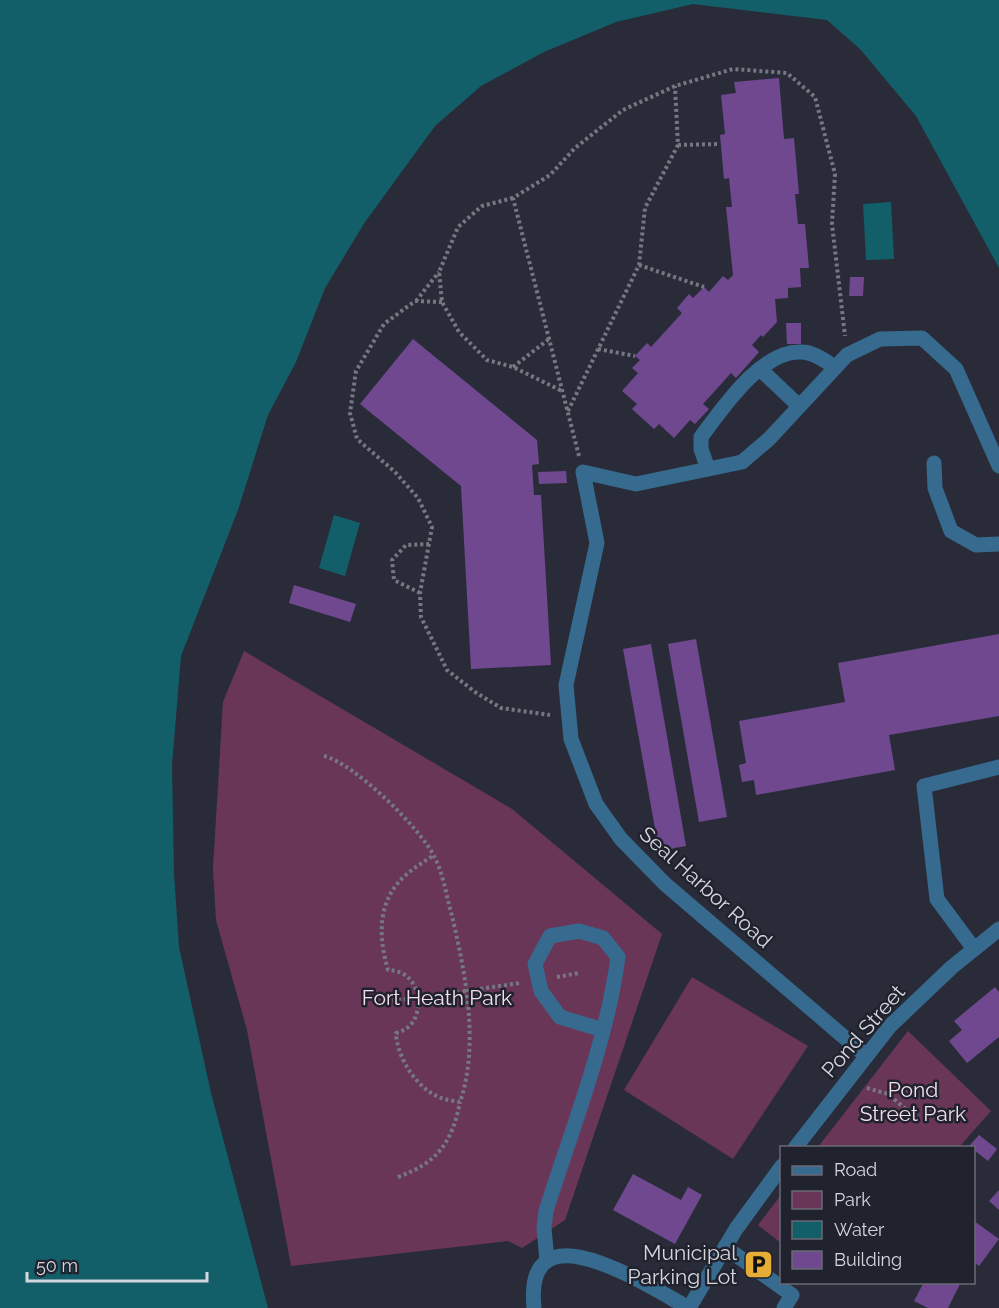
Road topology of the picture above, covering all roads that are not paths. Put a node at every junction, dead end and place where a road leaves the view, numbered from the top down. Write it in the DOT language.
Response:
graph roads {
  1 [pos="835,367"];
  2 [pos="760,369"];
  3 [pos="799,406"];
  4 [pos="934,463"];
  5 [pos="999,466"];
  6 [pos="708,469"];
  7 [pos="999,544"];
  8 [pos="999,767"];
  9 [pos="999,929"];
  10 [pos="974,948"];
  11 [pos="603,1030"];
  12 [pos="866,1055"];
  13 [pos="797,1146"];
  14 [pos="780,1168"];
  15 [pos="725,1247"];
  16 [pos="547,1261"];
  17 [pos="534,1308"];
  18 [pos="689,1308"];
  19 [pos="784,1308"];
  1 -- 2 [label="street"];
  1 -- 3 [label="street"];
  1 -- 5 [label="street"];
  2 -- 3 [label="street"];
  2 -- 6 [label="street"];
  3 -- 6 [label="street"];
  4 -- 7 [label="street"];
  6 -- 12 [label="street, Seal Harbor Road"];
  8 -- 10 [label="street"];
  9 -- 10 [label="street, Pond Street"];
  10 -- 12 [label="street, Pond Street"];
  11 -- 11 [label="street"];
  11 -- 16 [label="street"];
  12 -- 13 [label="street, Pond Street"];
  14 -- 15 [label="street"];
  15 -- 18 [label="street"];
  15 -- 19 [label="street"];
  16 -- 17 [label="street"];
  16 -- 18 [label="street"];
}
